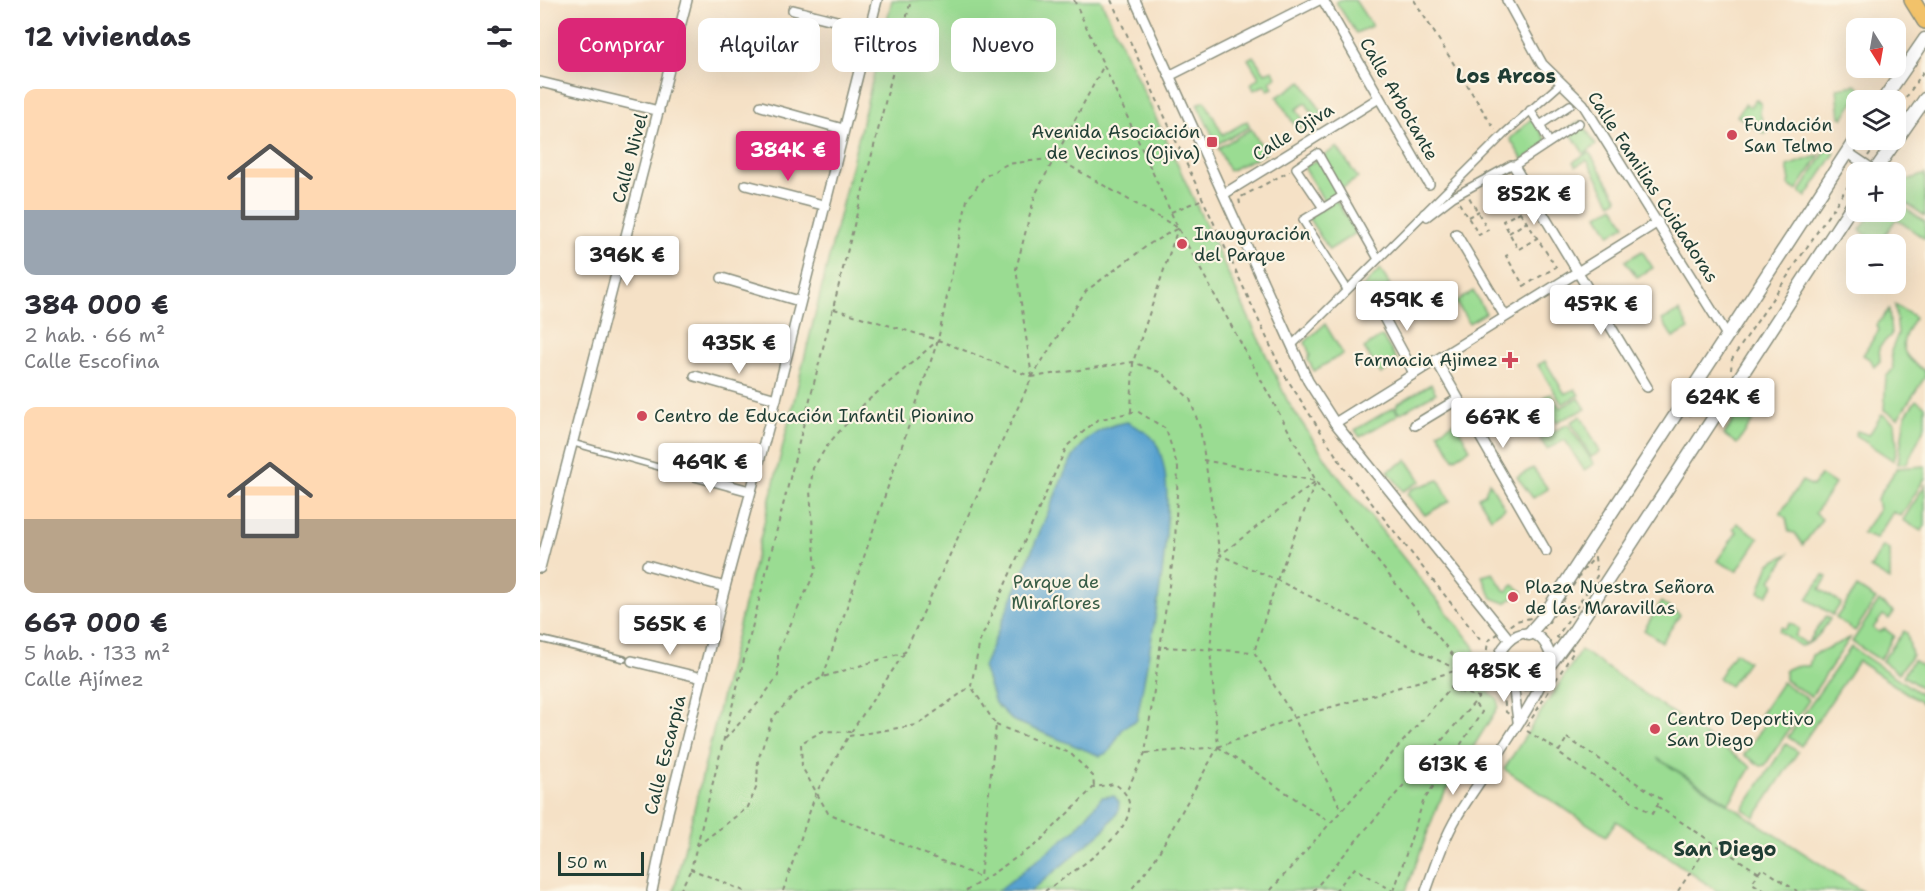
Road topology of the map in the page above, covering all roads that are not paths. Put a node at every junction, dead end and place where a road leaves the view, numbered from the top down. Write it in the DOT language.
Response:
graph roads {
  1 [pos="687,0"];
  2 [pos="877,0"];
  3 [pos="1135,0"];
  4 [pos="1321,0"];
  5 [pos="1507,0"];
  6 [pos="1912,0"];
  7 [pos="793,10"];
  8 [pos="872,18"];
  9 [pos="832,19"];
  10 [pos="1925,21"];
  11 [pos="1925,39"];
  12 [pos="858,72"];
  13 [pos="1170,75"];
  14 [pos="540,82"];
  15 [pos="1557,87"];
  16 [pos="1890,90"];
  17 [pos="1379,98"];
  18 [pos="1925,99"];
  19 [pos="1570,105"];
  20 [pos="761,106"];
  21 [pos="1530,110"];
  22 [pos="659,111"];
  23 [pos="1579,123"];
  24 [pos="1540,124"];
  25 [pos="843,129"];
  26 [pos="1547,138"];
  27 [pos="1847,152"];
  28 [pos="1860,162"];
  29 [pos="1881,162"];
  30 [pos="1512,165"];
  31 [pos="1429,184"];
  32 [pos="746,185"];
  33 [pos="1224,194"];
  34 [pos="1342,196"];
  35 [pos="823,205"];
  36 [pos="1323,208"];
  37 [pos="1424,213"];
  38 [pos="1846,215"];
  39 [pos="1658,222"];
  40 [pos="1456,234"];
  41 [pos="1378,259"];
  42 [pos="1578,272"];
  43 [pos="722,278"];
  44 [pos="1347,289"];
  45 [pos="799,300"];
  46 [pos="1376,303"];
  47 [pos="1505,316"];
  48 [pos="1727,335"];
  49 [pos="1292,345"];
  50 [pos="1436,360"];
  51 [pos="1414,373"];
  52 [pos="695,376"];
  53 [pos="1647,387"];
  54 [pos="776,399"];
  55 [pos="1458,399"];
  56 [pos="1335,423"];
  57 [pos="1414,425"];
  58 [pos="573,443"];
  59 [pos="662,468"];
  60 [pos="676,471"];
  61 [pos="750,491"];
  62 [pos="1546,551"];
  63 [pos="647,565"];
  64 [pos="540,567"];
  65 [pos="725,587"];
  66 [pos="1529,634"];
  67 [pos="540,639"];
  68 [pos="1509,639"];
  69 [pos="628,660"];
  70 [pos="1548,669"];
  71 [pos="702,678"];
  72 [pos="1513,683"];
  73 [pos="1518,721"];
  74 [pos="652,891"];
  75 [pos="1426,891"];
  1 -- 22 [label="street, Calle Nivel"];
  2 -- 8 [label="street, Calle Escarpia"];
  3 -- 13 [label="street"];
  4 -- 13 [label="street"];
  4 -- 17 [label="street, Calle Arbotante"];
  5 -- 39 [label="street, Calle Familias Cuidadoras"];
  6 -- 10 [label="main road"];
  7 -- 9 [label="street"];
  11 -- 16 [label="street"];
  12 -- 25 [label="street, Calle Escarpia"];
  13 -- 33 [label="street"];
  14 -- 22 [label="street"];
  15 -- 21 [label="street"];
  17 -- 31 [label="street, Calle Arbotante"];
  17 -- 33 [label="street, Calle Ojiva"];
  18 -- 29 [label="street"];
  19 -- 24 [label="street"];
  20 -- 25 [label="street"];
  21 -- 24 [label="street"];
  21 -- 37 [label="street"];
  22 -- 58 [label="street, Calle Nivel"];
  23 -- 30 [label="street"];
  24 -- 26 [label="street"];
  25 -- 35 [label="street, Calle Escarpia"];
  27 -- 28 [label="street"];
  27 -- 48 [label="street"];
  30 -- 37 [label="street"];
  30 -- 42 [label="street"];
  32 -- 35 [label="street"];
  33 -- 49 [label="street"];
  34 -- 36 [label="street"];
  34 -- 36 [label="street"];
  34 -- 41 [label="street"];
  35 -- 45 [label="street, Calle Escarpia"];
  36 -- 44 [label="street"];
  37 -- 41 [label="street"];
  38 -- 70 [label="street"];
  39 -- 42 [label="street"];
  39 -- 48 [label="street, Calle Familias Cuidadoras"];
  40 -- 47 [label="street"];
  41 -- 44 [label="street"];
  42 -- 47 [label="street"];
  42 -- 53 [label="street"];
  43 -- 45 [label="street"];
  44 -- 49 [label="street"];
  45 -- 54 [label="street, Calle Escarpia"];
  46 -- 51 [label="street"];
  47 -- 50 [label="street"];
  48 -- 66 [label="street"];
  49 -- 56 [label="street"];
  50 -- 51 [label="street"];
  50 -- 55 [label="street"];
  51 -- 56 [label="street"];
  52 -- 54 [label="street"];
  54 -- 61 [label="street, Calle Escarpia"];
  55 -- 57 [label="street"];
  55 -- 62 [label="street"];
  56 -- 68 [label="street"];
  58 -- 59 [label="lane"];
  58 -- 64 [label="street, Calle Nivel"];
  60 -- 61 [label="street"];
  61 -- 65 [label="street, Calle Escarpia"];
  63 -- 65 [label="street"];
  65 -- 71 [label="street, Calle Escarpia"];
  66 -- 68 [label="street"];
  66 -- 70 [label="street"];
  67 -- 69 [label="lane"];
  68 -- 72 [label="street"];
  69 -- 71 [label="street"];
  70 -- 72 [label="street"];
  70 -- 73 [label="street"];
  71 -- 74 [label="street, Calle Escarpia"];
  72 -- 73 [label="street"];
  73 -- 75 [label="street"];
}
